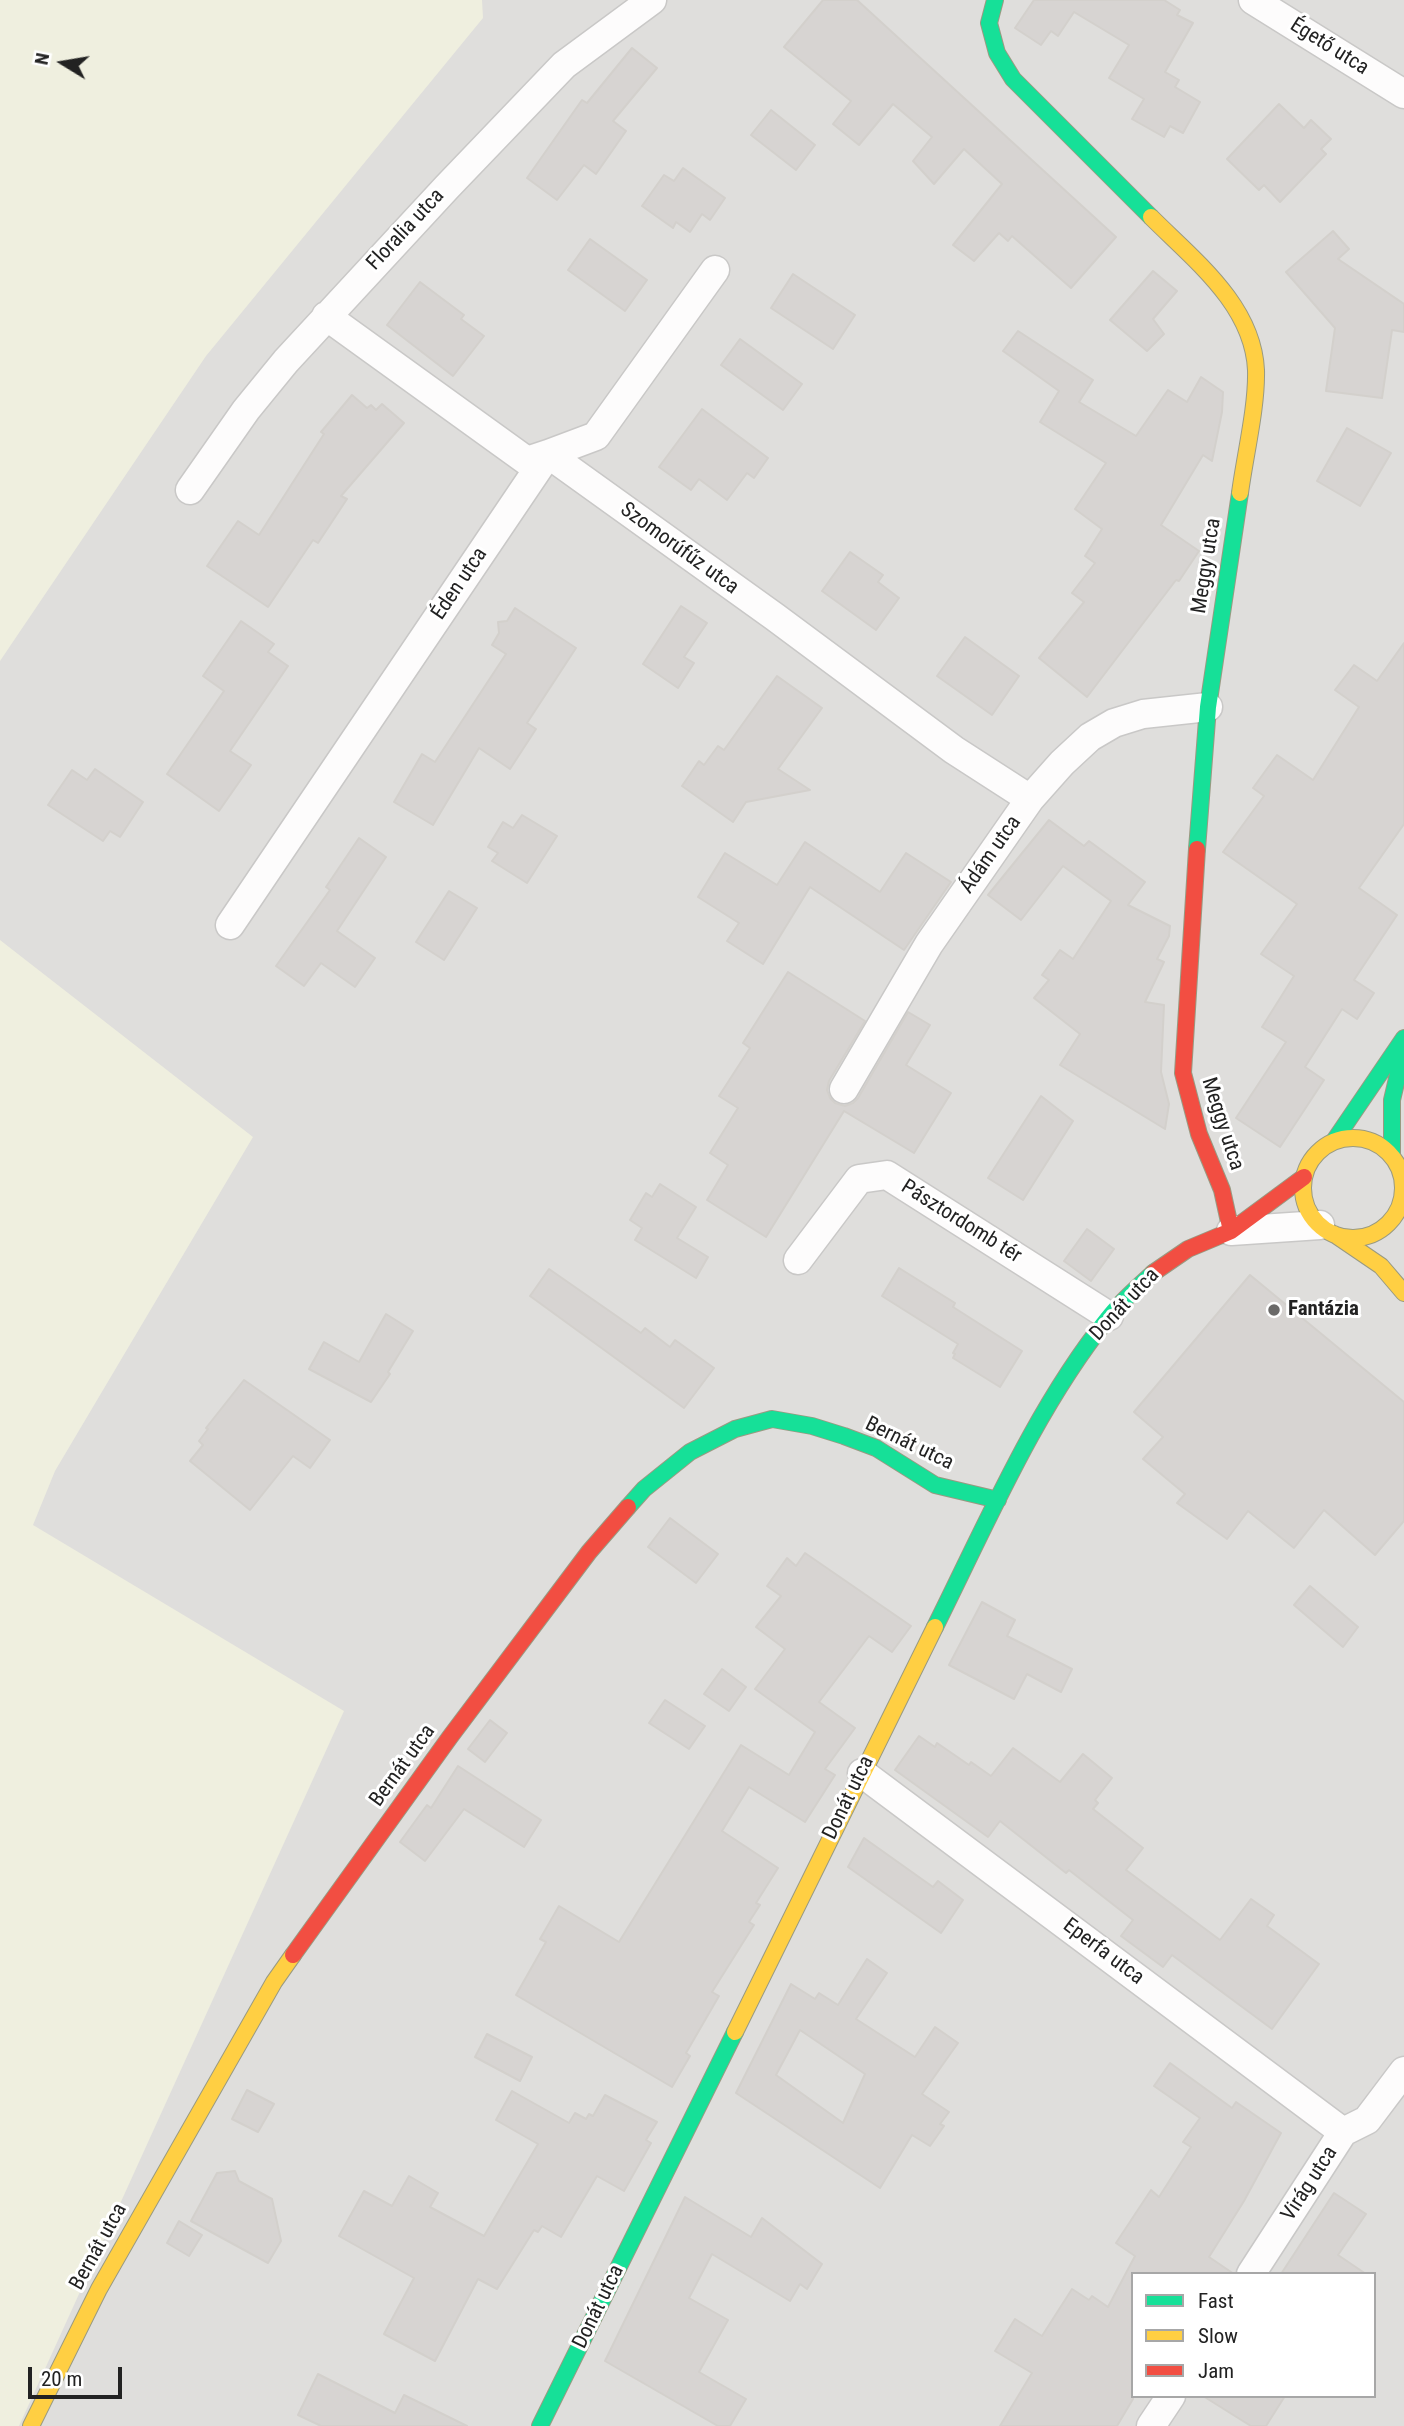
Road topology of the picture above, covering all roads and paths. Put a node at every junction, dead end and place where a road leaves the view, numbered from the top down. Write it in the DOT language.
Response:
graph roads {
  1 [pos="652,0"];
  2 [pos="995,0"];
  3 [pos="1253,0"];
  4 [pos="1404,94"];
  5 [pos="715,270"];
  6 [pos="326,316"];
  7 [pos="548,454"];
  8 [pos="190,490"];
  9 [pos="1208,706"];
  10 [pos="1030,799"];
  11 [pos="230,925"];
  12 [pos="1404,1038"];
  13 [pos="1404,1049"];
  14 [pos="844,1089"];
  15 [pos="1334,1142"];
  16 [pos="1392,1154"];
  17 [pos="1304,1177"];
  18 [pos="1327,1230"];
  19 [pos="1231,1231"];
  20 [pos="797,1260"];
  21 [pos="1404,1293"];
  22 [pos="1109,1316"];
  23 [pos="998,1500"];
  24 [pos="862,1773"];
  25 [pos="1404,2071"];
  26 [pos="1343,2132"];
  27 [pos="1252,2272"];
  28 [pos="1170,2398"];
  29 [pos="31,2426"];
  30 [pos="540,2426"];
  31 [pos="1152,2426"];
  1 -- 6 [label="street, Floralia utca"];
  2 -- 9 [label="street, Meggy utca"];
  3 -- 4 [label="street, Égető utca"];
  5 -- 7 [label="street"];
  6 -- 7 [label="street"];
  6 -- 8 [label="street, Floralia utca"];
  7 -- 10 [label="street, Szomorúfűz utca"];
  7 -- 11 [label="street, Éden utca"];
  9 -- 10 [label="street, Ádám utca"];
  9 -- 19 [label="street, Meggy utca"];
  10 -- 14 [label="street, Ádám utca"];
  12 -- 15 [label="street"];
  13 -- 16 [label="street"];
  15 -- 16 [label="street"];
  15 -- 17 [label="street"];
  16 -- 18 [label="street"];
  17 -- 18 [label="street"];
  17 -- 19 [label="street, Donát utca"];
  18 -- 19 [label="street, Donát utca"];
  18 -- 21 [label="street"];
  19 -- 22 [label="street, Donát utca"];
  20 -- 22 [label="street, Pásztordomb tér"];
  22 -- 23 [label="street, Donát utca"];
  23 -- 24 [label="street, Donát utca"];
  23 -- 29 [label="street, Bernát utca"];
  24 -- 26 [label="street, Eperfa utca"];
  24 -- 30 [label="street, Donát utca"];
  25 -- 26 [label="street, Virág utca"];
  26 -- 27 [label="street, Virág utca"];
  28 -- 31 [label="street"];
}
